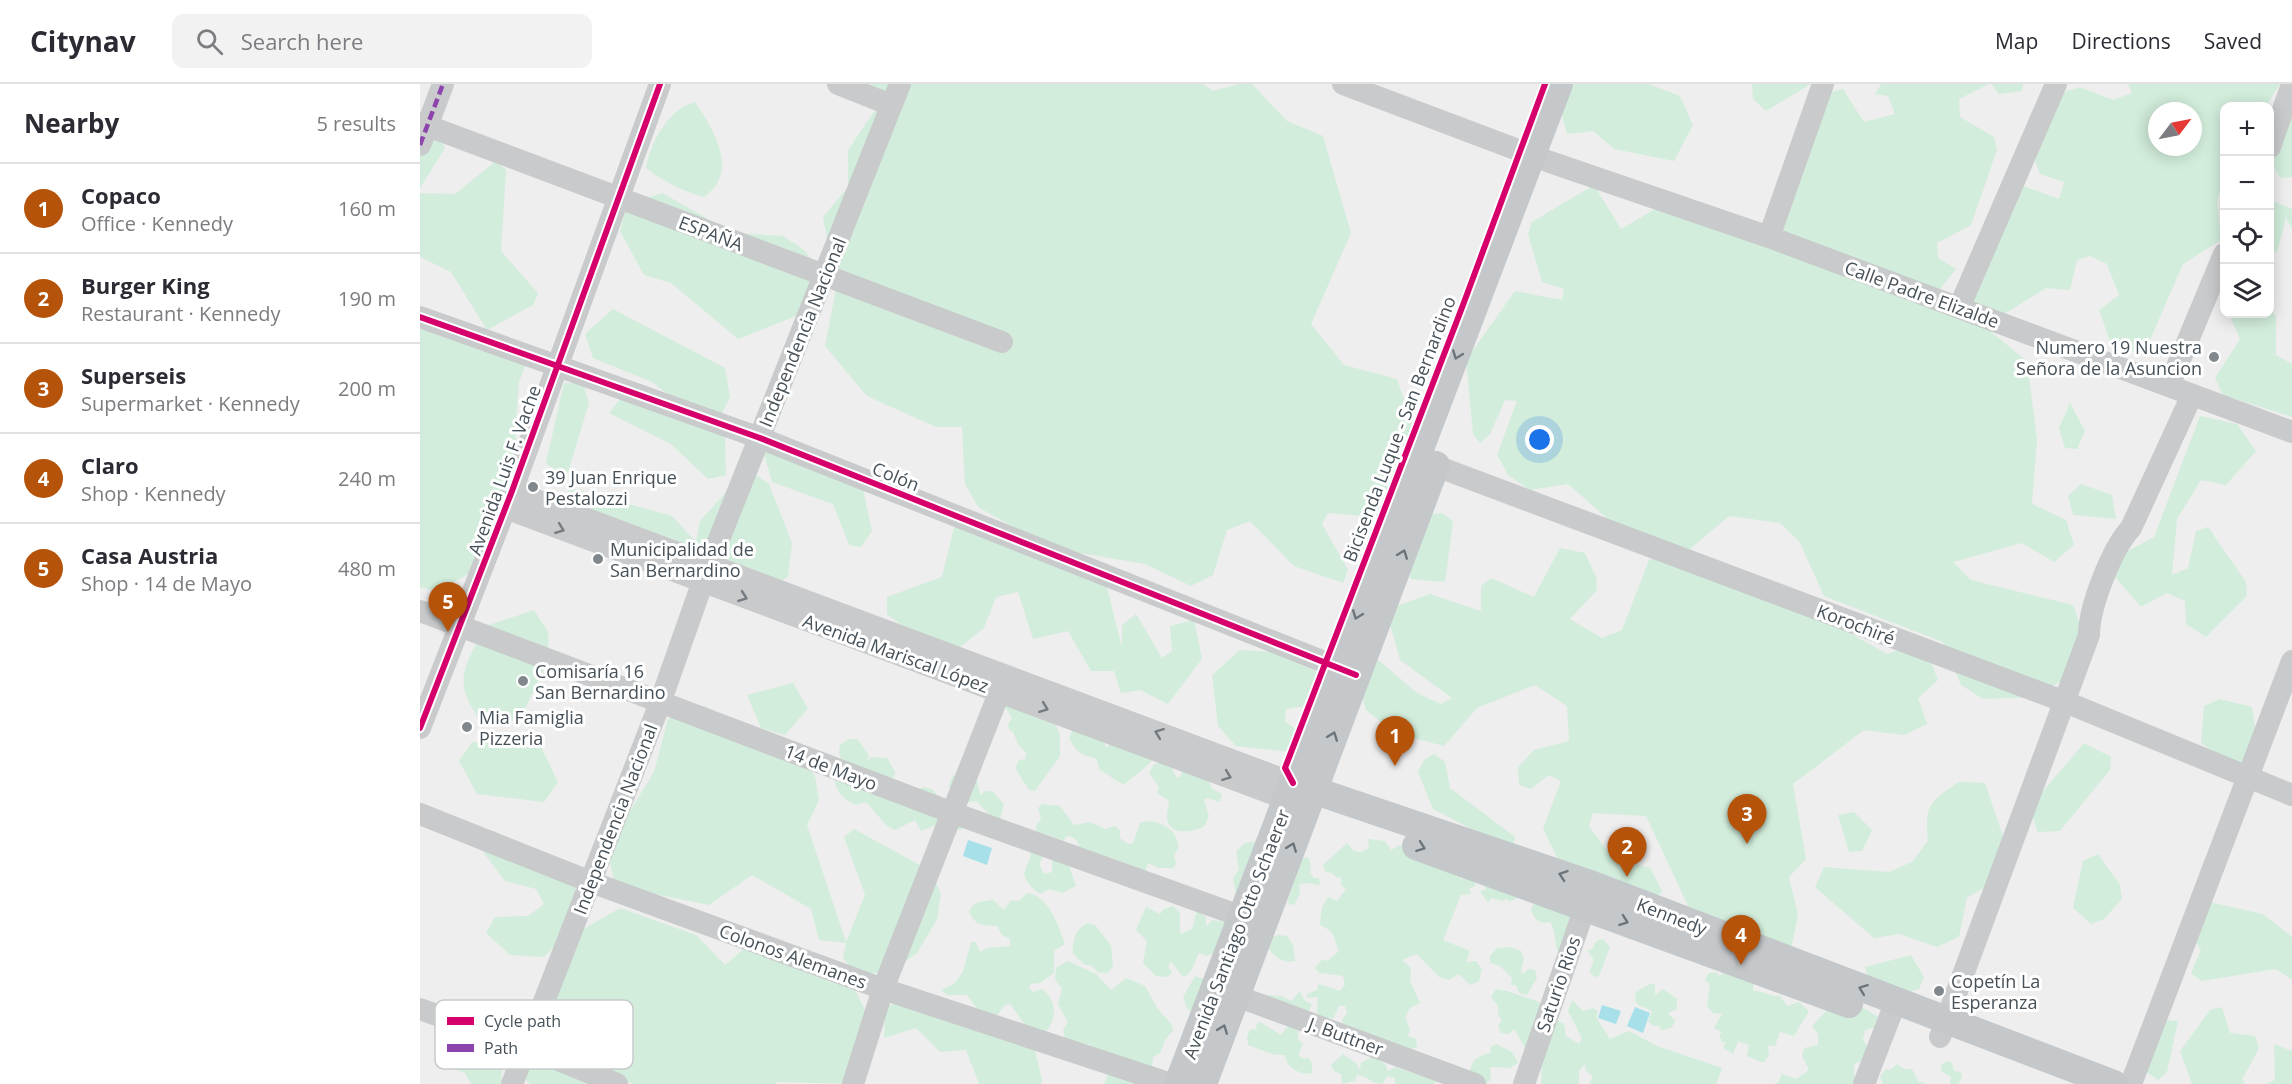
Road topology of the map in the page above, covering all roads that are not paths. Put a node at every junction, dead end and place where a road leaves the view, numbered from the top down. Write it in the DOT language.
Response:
graph roads {
  1 [pos="442,84"];
  2 [pos="660,84"];
  3 [pos="838,84"];
  4 [pos="1343,84"];
  5 [pos="1559,84"];
  6 [pos="1579,84"];
  7 [pos="1823,84"];
  8 [pos="2056,84"];
  9 [pos="2292,84"];
  10 [pos="895,94"];
  11 [pos="422,131"];
  12 [pos="2274,136"];
  13 [pos="1542,159"];
  14 [pos="618,198"];
  15 [pos="1769,237"];
  16 [pos="2220,264"];
  17 [pos="824,276"];
  18 [pos="1959,308"];
  19 [pos="420,317"];
  20 [pos="1002,342"];
  21 [pos="557,368"];
  22 [pos="2169,386"];
  23 [pos="2192,395"];
  24 [pos="2292,432"];
  25 [pos="760,438"];
  26 [pos="1427,463"];
  27 [pos="509,500"];
  28 [pos="706,574"];
  29 [pos="420,611"];
  30 [pos="462,626"];
  31 [pos="2292,661"];
  32 [pos="1347,671"];
  33 [pos="1003,684"];
  34 [pos="2063,701"];
  35 [pos="660,703"];
  36 [pos="420,728"];
  37 [pos="2249,779"];
  38 [pos="1300,795"];
  39 [pos="2292,795"];
  40 [pos="953,813"];
  41 [pos="420,814"];
  42 [pos="591,882"];
  43 [pos="1589,896"];
  44 [pos="1243,916"];
  45 [pos="883,989"];
  46 [pos="1226,992"];
  47 [pos="545,1000"];
  48 [pos="420,1009"];
  49 [pos="1892,1010"];
  50 [pos="435,1014"];
  51 [pos="1944,1029"];
  52 [pos="518,1069"];
  53 [pos="581,1069"];
  54 [pos="512,1084"];
  55 [pos="617,1084"];
  56 [pos="853,1084"];
  57 [pos="1171,1084"];
  58 [pos="1178,1084"];
  59 [pos="1203,1084"];
  60 [pos="1474,1084"];
  61 [pos="1524,1084"];
  62 [pos="1864,1084"];
  63 [pos="2066,1084"];
  64 [pos="2114,1084"];
  65 [pos="2132,1084"];
  1 -- 11 [label="street"];
  2 -- 14 [label="street, Avenida Luis F. Vache"];
  3 -- 10 [label="street"];
  4 -- 13 [label="street, Calle Padre Elizalde"];
  5 -- 13 [label="main road"];
  6 -- 13 [label="main road"];
  7 -- 15 [label="street"];
  8 -- 18 [label="street"];
  9 -- 12 [label="street"];
  10 -- 17 [label="street, Independencia Nacional"];
  11 -- 14 [label="street, ESPAÑA"];
  13 -- 15 [label="street, Calle Padre Elizalde"];
  13 -- 26 [label="main road"];
  14 -- 17 [label="street, ESPAÑA"];
  14 -- 21 [label="street, Avenida Luis F. Vache"];
  15 -- 18 [label="street, Calle Padre Elizalde"];
  16 -- 22 [label="street"];
  17 -- 20 [label="street, ESPAÑA"];
  17 -- 25 [label="street, Independencia Nacional"];
  18 -- 22 [label="street, Calle Padre Elizalde"];
  19 -- 21 [label="street, Colón"];
  21 -- 25 [label="street, Colón"];
  21 -- 27 [label="street, Avenida Luis F. Vache"];
  22 -- 23 [label="street, Calle Padre Elizalde"];
  23 -- 24 [label="street, Calle Padre Elizalde"];
  23 -- 34 [label="street"];
  25 -- 28 [label="street, Independencia Nacional"];
  25 -- 32 [label="street, Colón"];
  26 -- 32 [label="main road"];
  26 -- 34 [label="street, Korochiré"];
  27 -- 28 [label="street, Avenida Mariscal López"];
  27 -- 30 [label="street, Avenida Luis F. Vache"];
  28 -- 33 [label="street, Avenida Mariscal López"];
  28 -- 35 [label="street, Independencia Nacional"];
  29 -- 30 [label="street, 14 de Mayo"];
  30 -- 35 [label="street, 14 de Mayo"];
  30 -- 36 [label="street, Avenida Luis F. Vache"];
  31 -- 37 [label="street"];
  32 -- 38 [label="main road"];
  33 -- 38 [label="street, Avenida Mariscal López"];
  33 -- 40 [label="street"];
  34 -- 37 [label="street, Korochiré"];
  34 -- 51 [label="street"];
  35 -- 40 [label="street, 14 de Mayo"];
  35 -- 42 [label="street, Independencia Nacional"];
  37 -- 39 [label="street, Korochiré"];
  37 -- 65 [label="street"];
  38 -- 43 [label="main road, Kennedy"];
  38 -- 44 [label="main road, Avenida Santiago Otto Schaerer"];
  46 -- 38 [label="main road, Avenida Santiago Otto Schaerer, one-way"];
  40 -- 44 [label="street, 14 de Mayo"];
  40 -- 45 [label="street"];
  41 -- 42 [label="street, Colonos Alemanes"];
  42 -- 45 [label="street, Colonos Alemanes"];
  42 -- 47 [label="street, Independencia Nacional"];
  43 -- 49 [label="main road, Kennedy"];
  43 -- 61 [label="street, Saturio Rios"];
  44 -- 46 [label="main road, Avenida Santiago Otto Schaerer"];
  45 -- 56 [label="street"];
  45 -- 57 [label="street, Colonos Alemanes"];
  46 -- 58 [label="main road, Avenida Santiago Otto Schaerer"];
  59 -- 46 [label="main road, Avenida Santiago Otto Schaerer, one-way"];
  46 -- 60 [label="street, J. Buttner"];
  48 -- 50 [label="street"];
  49 -- 51 [label="main road, Kennedy"];
  49 -- 62 [label="street"];
  51 -- 63 [label="main road, Kennedy"];
  51 -- 64 [label="main road, Kennedy"];
  52 -- 54 [label="street, Independencia Nacional"];
  53 -- 55 [label="street"];
}
